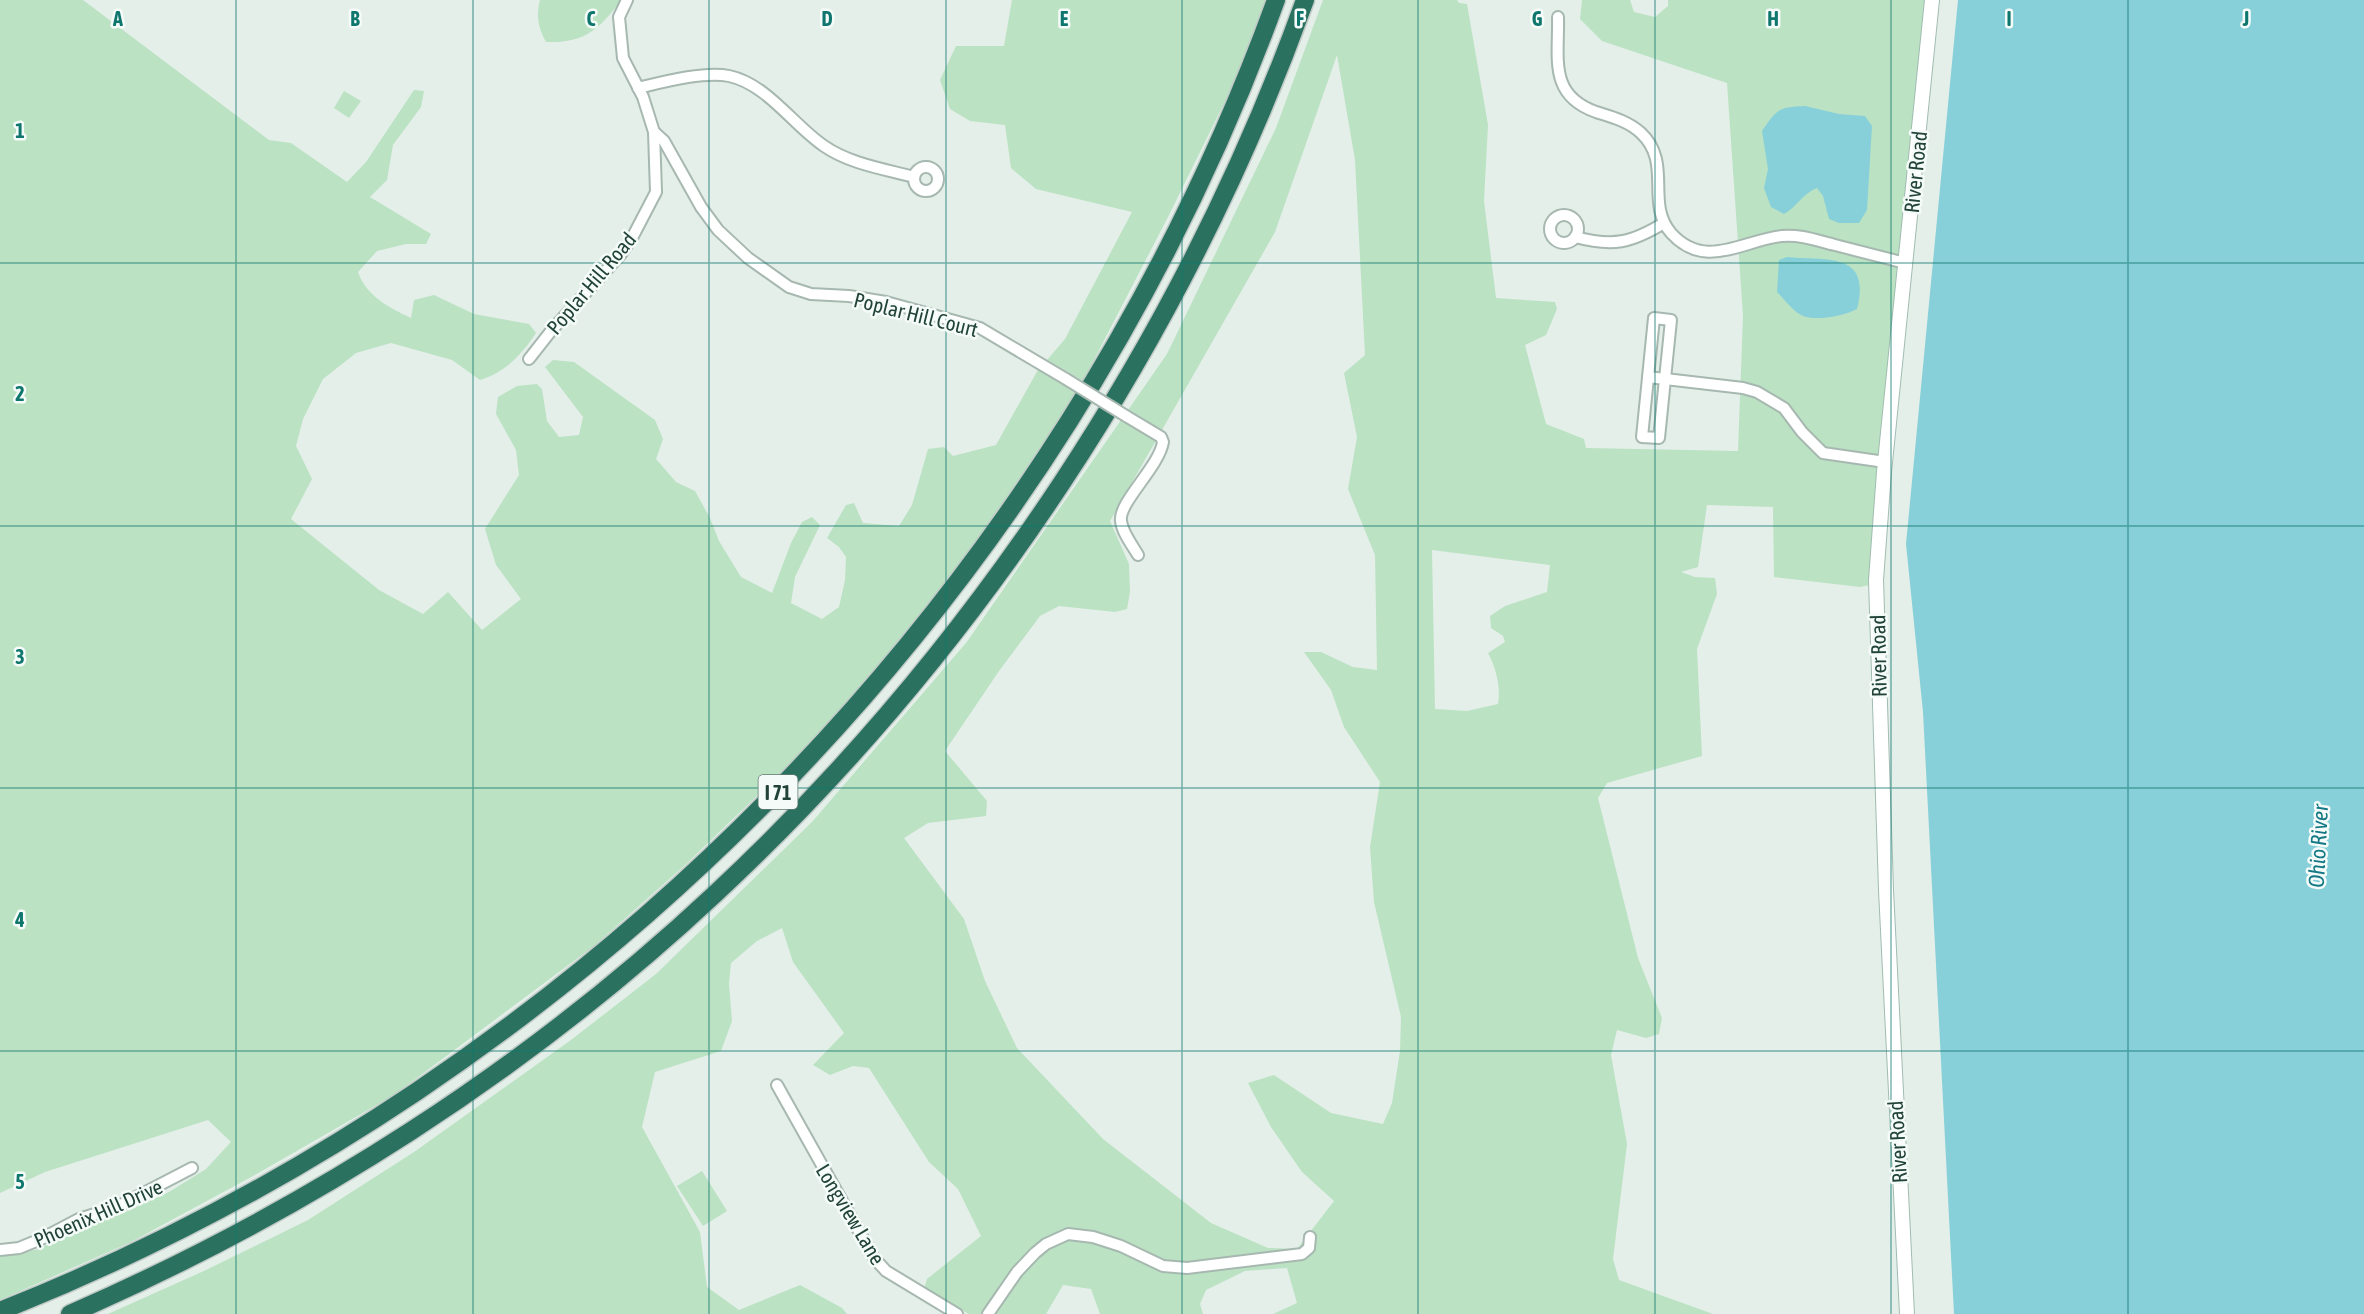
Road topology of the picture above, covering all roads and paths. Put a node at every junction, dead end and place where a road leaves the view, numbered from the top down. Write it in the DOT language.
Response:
graph roads {
  1 [pos="627,0"];
  2 [pos="1276,0"];
  3 [pos="1305,0"];
  4 [pos="1932,0"];
  5 [pos="1558,17"];
  6 [pos="638,88"];
  7 [pos="654,132"];
  8 [pos="914,177"];
  9 [pos="1664,223"];
  10 [pos="1575,237"];
  11 [pos="1905,263"];
  12 [pos="529,359"];
  13 [pos="1648,377"];
  14 [pos="1665,379"];
  15 [pos="1886,462"];
  16 [pos="1138,555"];
  17 [pos="777,1084"];
  18 [pos="192,1168"];
  19 [pos="1310,1237"];
  20 [pos="0,1250"];
  21 [pos="0,1311"];
  22 [pos="70,1314"];
  23 [pos="957,1314"];
  24 [pos="988,1314"];
  25 [pos="1907,1314"];
  1 -- 6 [label="street, Poplar Hill Road"];
  2 -- 21 [label="highway, I 71"];
  3 -- 22 [label="highway, I 71"];
  4 -- 11 [label="street, River Road"];
  5 -- 9 [label="street"];
  6 -- 7 [label="street, Poplar Hill Road"];
  6 -- 8 [label="street"];
  7 -- 12 [label="street, Poplar Hill Road"];
  7 -- 16 [label="street, Poplar Hill Court, bridge"];
  9 -- 10 [label="street"];
  9 -- 11 [label="street"];
  11 -- 15 [label="street, River Road"];
  13 -- 14 [label="street"];
  13 -- 14 [label="street"];
  13 -- 14 [label="street"];
  14 -- 15 [label="street"];
  15 -- 25 [label="street, River Road"];
  17 -- 23 [label="street, Longview Lane"];
  18 -- 20 [label="street, Phoenix Hill Drive"];
  19 -- 24 [label="street"];
}
